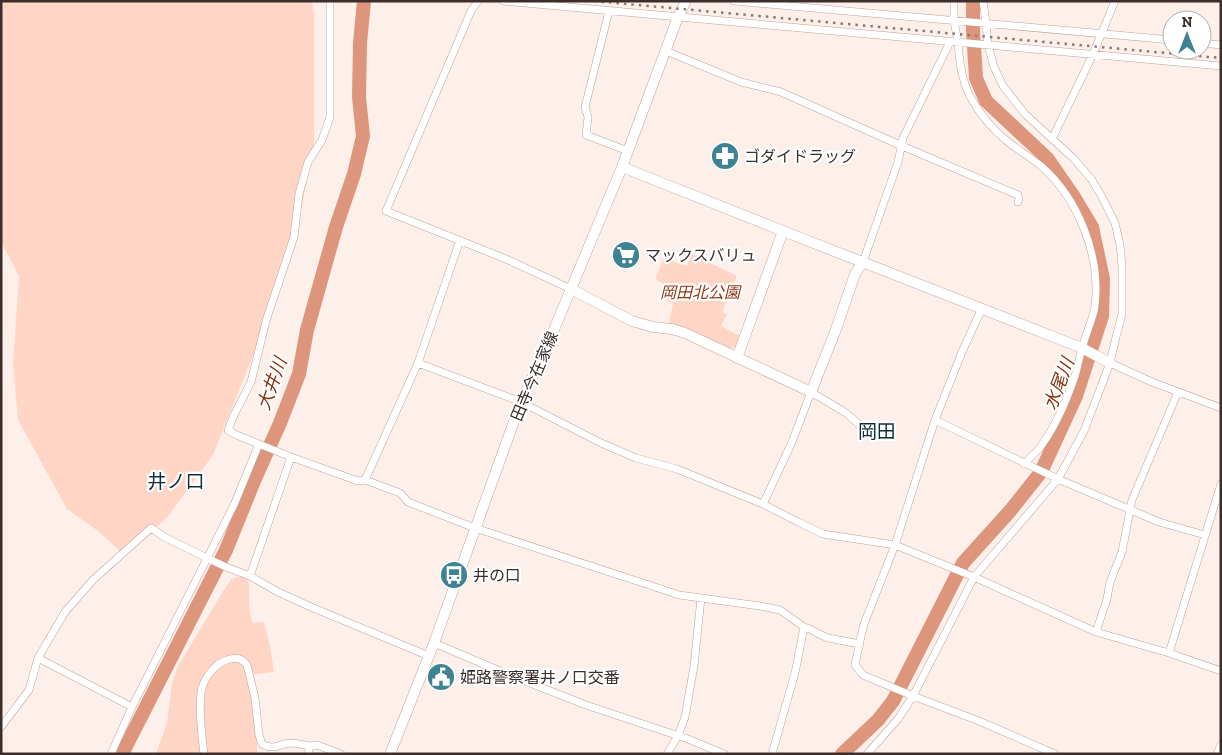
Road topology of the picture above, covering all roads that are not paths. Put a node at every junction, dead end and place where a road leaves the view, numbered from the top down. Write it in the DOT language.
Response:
graph roads {
  1 [pos="330,1"];
  2 [pos="478,1"];
  3 [pos="503,1"];
  4 [pos="686,1"];
  5 [pos="734,1"];
  6 [pos="954,1"];
  7 [pos="983,1"];
  8 [pos="1115,1"];
  9 [pos="609,11"];
  10 [pos="678,17"];
  11 [pos="954,20"];
  12 [pos="986,23"];
  13 [pos="1101,34"];
  14 [pos="1162,39"];
  15 [pos="954,42"];
  16 [pos="988,45"];
  17 [pos="666,51"];
  18 [pos="1093,54"];
  19 [pos="1221,66"];
  20 [pos="1052,139"];
  21 [pos="902,146"];
  22 [pos="628,151"];
  23 [pos="622,167"];
  24 [pos="1018,202"];
  25 [pos="783,231"];
  26 [pos="460,240"];
  27 [pos="863,262"];
  28 [pos="571,289"];
  29 [pos="982,308"];
  30 [pos="1082,348"];
  31 [pos="737,358"];
  32 [pos="418,363"];
  33 [pos="1110,363"];
  34 [pos="811,392"];
  35 [pos="1178,392"];
  36 [pos="521,402"];
  37 [pos="1221,408"];
  38 [pos="935,420"];
  39 [pos="860,425"];
  40 [pos="259,444"];
  41 [pos="291,457"];
  42 [pos="1024,464"];
  43 [pos="1058,479"];
  44 [pos="365,480"];
  45 [pos="1221,484"];
  46 [pos="763,504"];
  47 [pos="1130,509"];
  48 [pos="476,528"];
  49 [pos="1205,534"];
  50 [pos="894,545"];
  51 [pos="207,558"];
  52 [pos="250,576"];
  53 [pos="974,577"];
  54 [pos="701,598"];
  55 [pos="804,627"];
  56 [pos="1096,632"];
  57 [pos="434,643"];
  58 [pos="860,644"];
  59 [pos="1169,653"];
  60 [pos="429,656"];
  61 [pos="38,658"];
  62 [pos="1221,671"];
  63 [pos="913,696"];
  64 [pos="132,707"];
  65 [pos="1,727"];
  66 [pos="678,736"];
  67 [pos="1221,745"];
  68 [pos="309,750"];
  69 [pos="111,754"];
  70 [pos="204,754"];
  71 [pos="341,754"];
  72 [pos="390,754"];
  73 [pos="667,754"];
  74 [pos="724,754"];
  75 [pos="772,754"];
  76 [pos="867,754"];
  77 [pos="1055,754"];
  78 [pos="1217,754"];
  1 -- 40 [label="street"];
  2 -- 26 [label="street"];
  3 -- 9 [label="street"];
  4 -- 10 [label="street, 田寺今在家線"];
  5 -- 11 [label="street"];
  6 -- 11 [label="street"];
  7 -- 12 [label="street"];
  8 -- 13 [label="street"];
  9 -- 10 [label="street"];
  9 -- 22 [label="street"];
  10 -- 15 [label="street"];
  10 -- 17 [label="street, 田寺今在家線"];
  11 -- 12 [label="street"];
  11 -- 15 [label="street"];
  12 -- 13 [label="street"];
  12 -- 16 [label="street"];
  13 -- 14 [label="street"];
  13 -- 18 [label="street"];
  15 -- 16 [label="street"];
  15 -- 21 [label="street"];
  15 -- 30 [label="street"];
  16 -- 18 [label="street"];
  16 -- 20 [label="street"];
  17 -- 21 [label="street"];
  17 -- 22 [label="street, 田寺今在家線"];
  18 -- 19 [label="street"];
  18 -- 20 [label="street"];
  20 -- 33 [label="street"];
  21 -- 24 [label="street"];
  21 -- 27 [label="street"];
  22 -- 23 [label="street, 田寺今在家線"];
  23 -- 25 [label="street"];
  23 -- 28 [label="street, 田寺今在家線"];
  25 -- 27 [label="street"];
  25 -- 31 [label="street"];
  26 -- 28 [label="street"];
  26 -- 32 [label="street"];
  27 -- 29 [label="street"];
  27 -- 34 [label="street"];
  28 -- 31 [label="street"];
  28 -- 36 [label="street, 田寺今在家線"];
  29 -- 30 [label="street"];
  29 -- 38 [label="street"];
  30 -- 33 [label="street"];
  30 -- 42 [label="street"];
  31 -- 34 [label="street"];
  32 -- 36 [label="street"];
  32 -- 44 [label="street"];
  33 -- 35 [label="street"];
  33 -- 43 [label="street"];
  34 -- 39 [label="street"];
  34 -- 46 [label="street"];
  35 -- 37 [label="street"];
  35 -- 47 [label="street"];
  36 -- 46 [label="street"];
  36 -- 48 [label="street, 田寺今在家線"];
  38 -- 42 [label="street"];
  38 -- 50 [label="street"];
  40 -- 41 [label="street"];
  40 -- 51 [label="street"];
  41 -- 44 [label="street"];
  41 -- 52 [label="street"];
  42 -- 43 [label="street"];
  43 -- 47 [label="street"];
  43 -- 53 [label="street"];
  44 -- 48 [label="street"];
  45 -- 49 [label="street"];
  46 -- 50 [label="street"];
  47 -- 49 [label="street"];
  47 -- 56 [label="street"];
  48 -- 54 [label="street"];
  48 -- 57 [label="street, 田寺今在家線"];
  49 -- 59 [label="street"];
  50 -- 53 [label="street"];
  50 -- 58 [label="street"];
  51 -- 52 [label="street"];
  51 -- 61 [label="street"];
  51 -- 64 [label="street"];
  52 -- 60 [label="street"];
  53 -- 56 [label="street"];
  53 -- 63 [label="street"];
  54 -- 55 [label="street"];
  54 -- 66 [label="street"];
  55 -- 58 [label="street"];
  55 -- 75 [label="street"];
  56 -- 59 [label="street"];
  57 -- 60 [label="street, 田寺今在家線"];
  57 -- 66 [label="street"];
  58 -- 63 [label="street"];
  59 -- 62 [label="street"];
  60 -- 72 [label="street, 田寺今在家線"];
  61 -- 64 [label="street"];
  61 -- 65 [label="street"];
  63 -- 76 [label="street"];
  63 -- 77 [label="street"];
  64 -- 69 [label="street"];
  66 -- 73 [label="street"];
  66 -- 74 [label="street"];
  67 -- 78 [label="street"];
  68 -- 70 [label="street"];
  68 -- 71 [label="street"];
}
